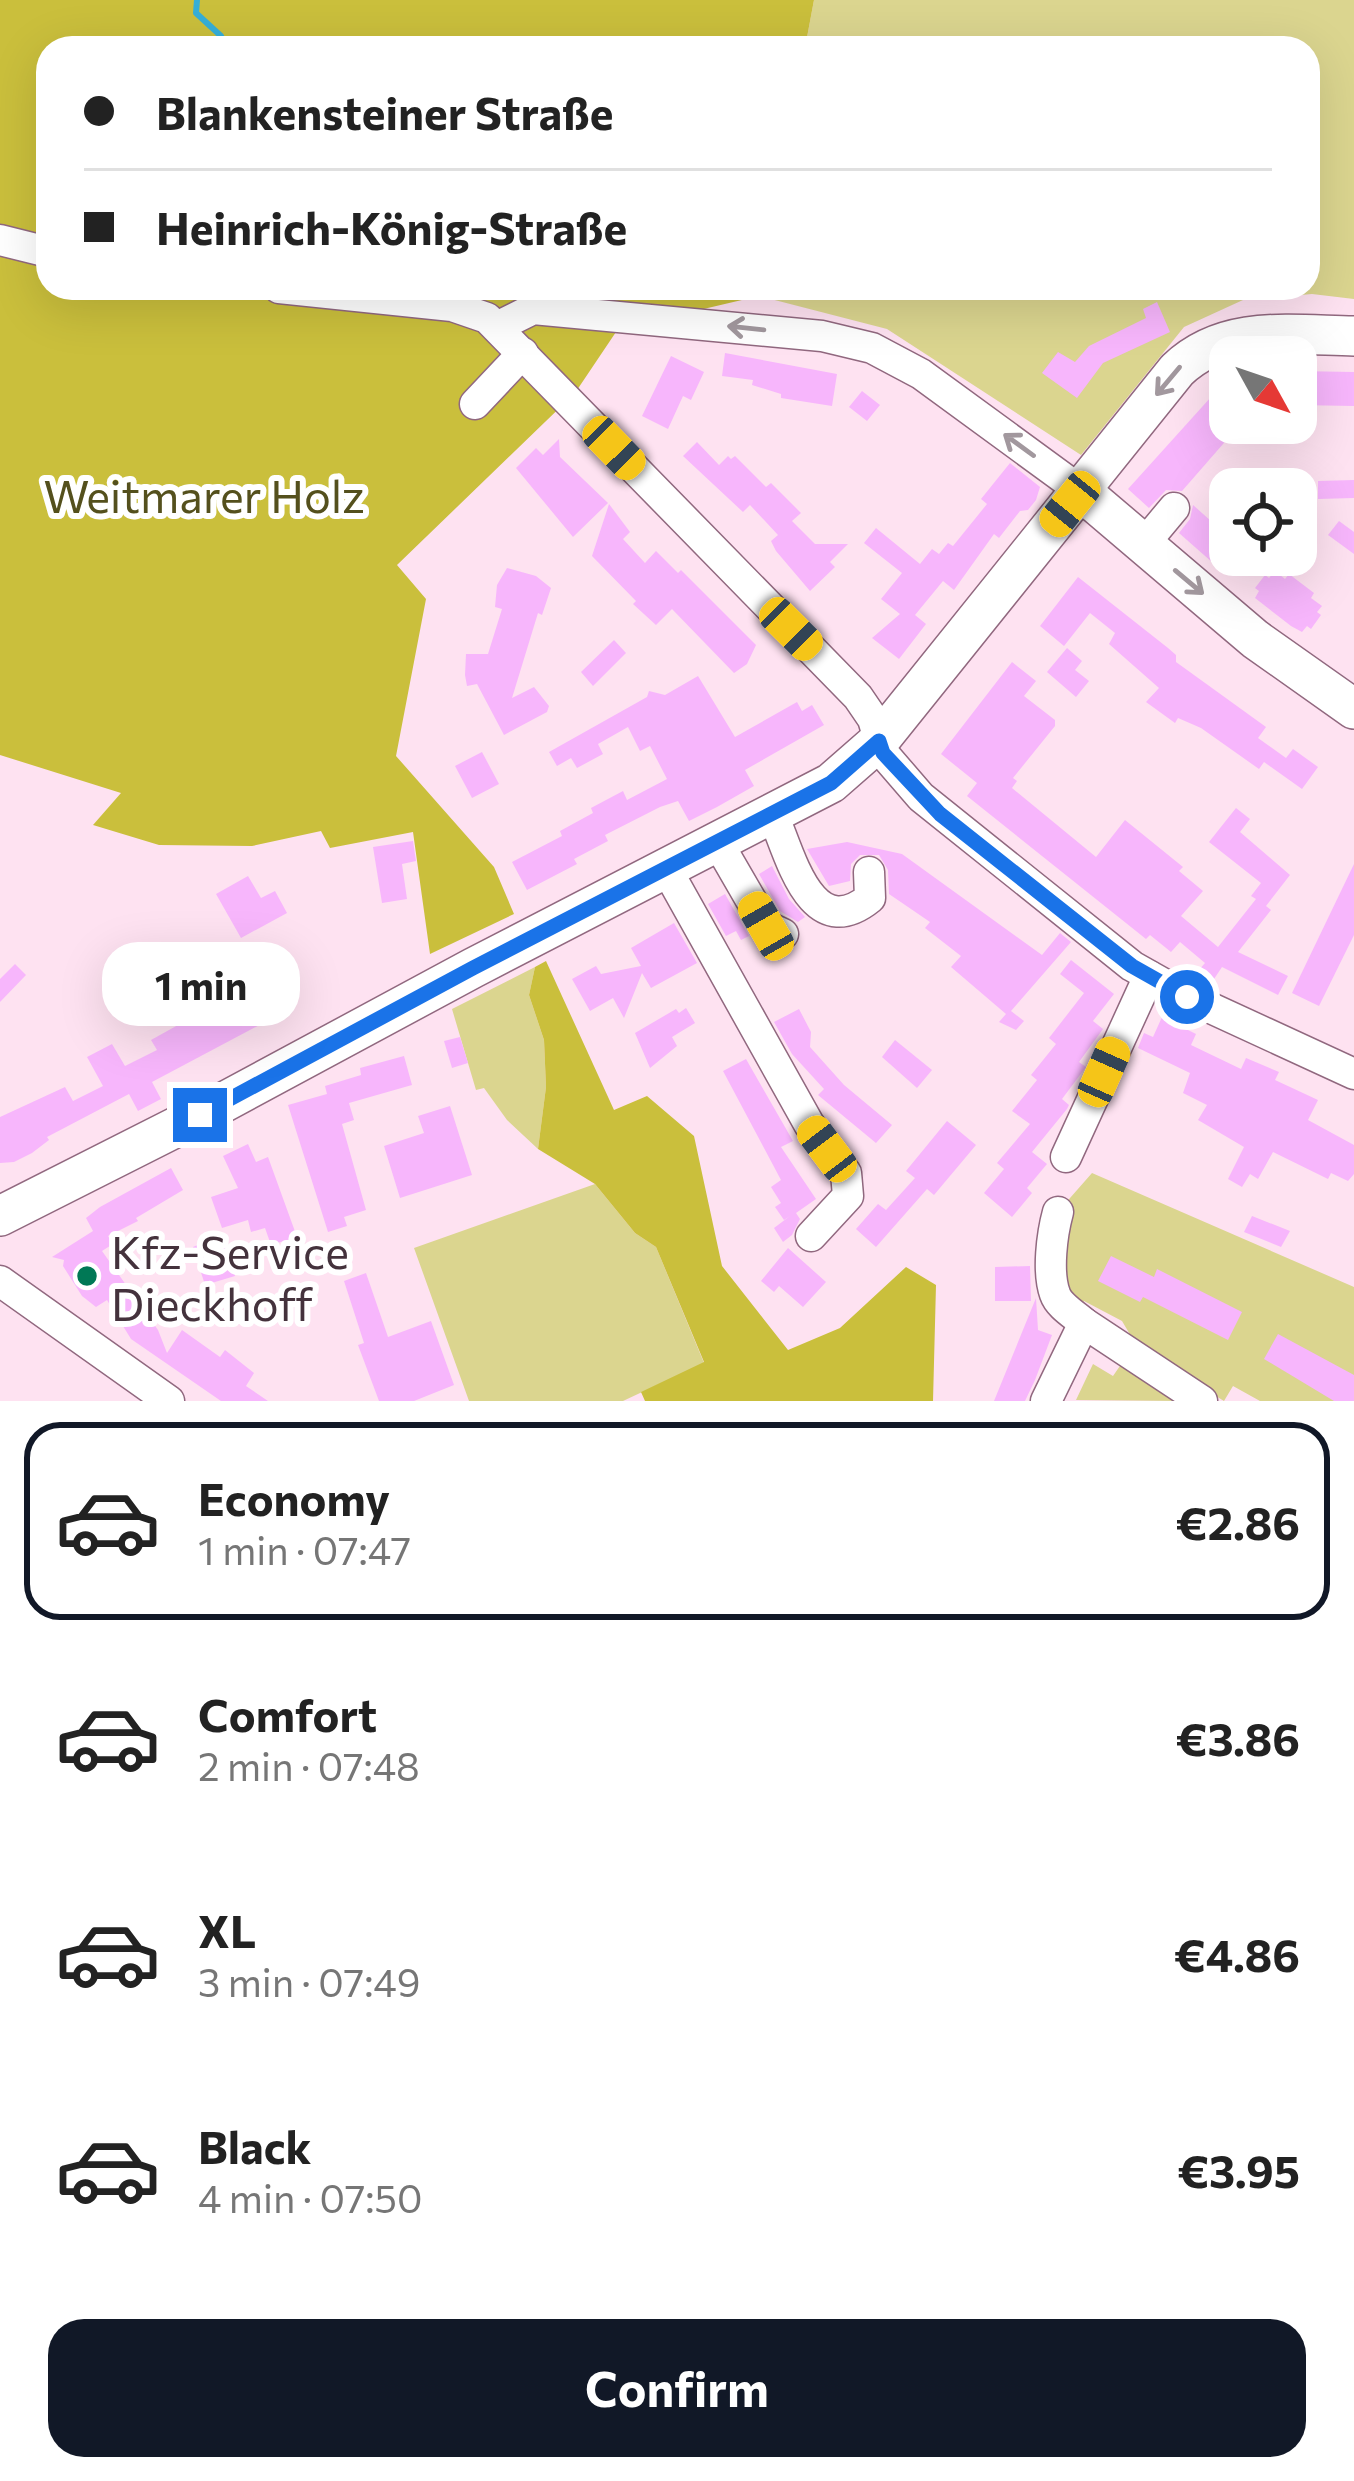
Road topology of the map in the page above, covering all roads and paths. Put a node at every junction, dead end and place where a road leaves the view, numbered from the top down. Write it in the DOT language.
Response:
graph roads {
  1 [pos="0,240"];
  2 [pos="36,249"];
  3 [pos="394,300"];
  4 [pos="530,300"];
  5 [pos="547,300"];
  6 [pos="497,327"];
  7 [pos="1354,336"];
  8 [pos="523,353"];
  9 [pos="475,404"];
  10 [pos="1081,491"];
  11 [pos="1174,508"];
  12 [pos="1144,544"];
  13 [pos="1354,709"];
  14 [pos="879,741"];
  15 [pos="773,814"];
  16 [pos="718,843"];
  17 [pos="667,870"];
  18 [pos="869,872"];
  19 [pos="783,934"];
  20 [pos="1149,976"];
  21 [pos="1354,1074"];
  22 [pos="1066,1157"];
  23 [pos="1058,1212"];
  24 [pos="0,1216"];
  25 [pos="812,1235"];
  26 [pos="0,1281"];
  27 [pos="1084,1323"];
  28 [pos="169,1401"];
  29 [pos="1046,1401"];
  30 [pos="1202,1401"];
  1 -- 2 [label="street"];
  3 -- 6 [label="street"];
  4 -- 6 [label="street"];
  10 -- 5 [label="street, one-way"];
  6 -- 8 [label="street"];
  7 -- 10 [label="main road, one-way"];
  8 -- 9 [label="street"];
  8 -- 14 [label="street"];
  10 -- 12 [label="main road"];
  10 -- 14 [label="main road"];
  11 -- 12 [label="street"];
  12 -- 13 [label="main road, one-way"];
  14 -- 15 [label="main road"];
  14 -- 20 [label="street"];
  15 -- 16 [label="main road"];
  15 -- 18 [label="street"];
  16 -- 17 [label="main road"];
  16 -- 19 [label="street"];
  17 -- 24 [label="main road"];
  17 -- 25 [label="street"];
  20 -- 21 [label="street"];
  20 -- 22 [label="street"];
  23 -- 27 [label="street"];
  26 -- 28 [label="street"];
  27 -- 29 [label="street"];
  27 -- 30 [label="street"];
}
